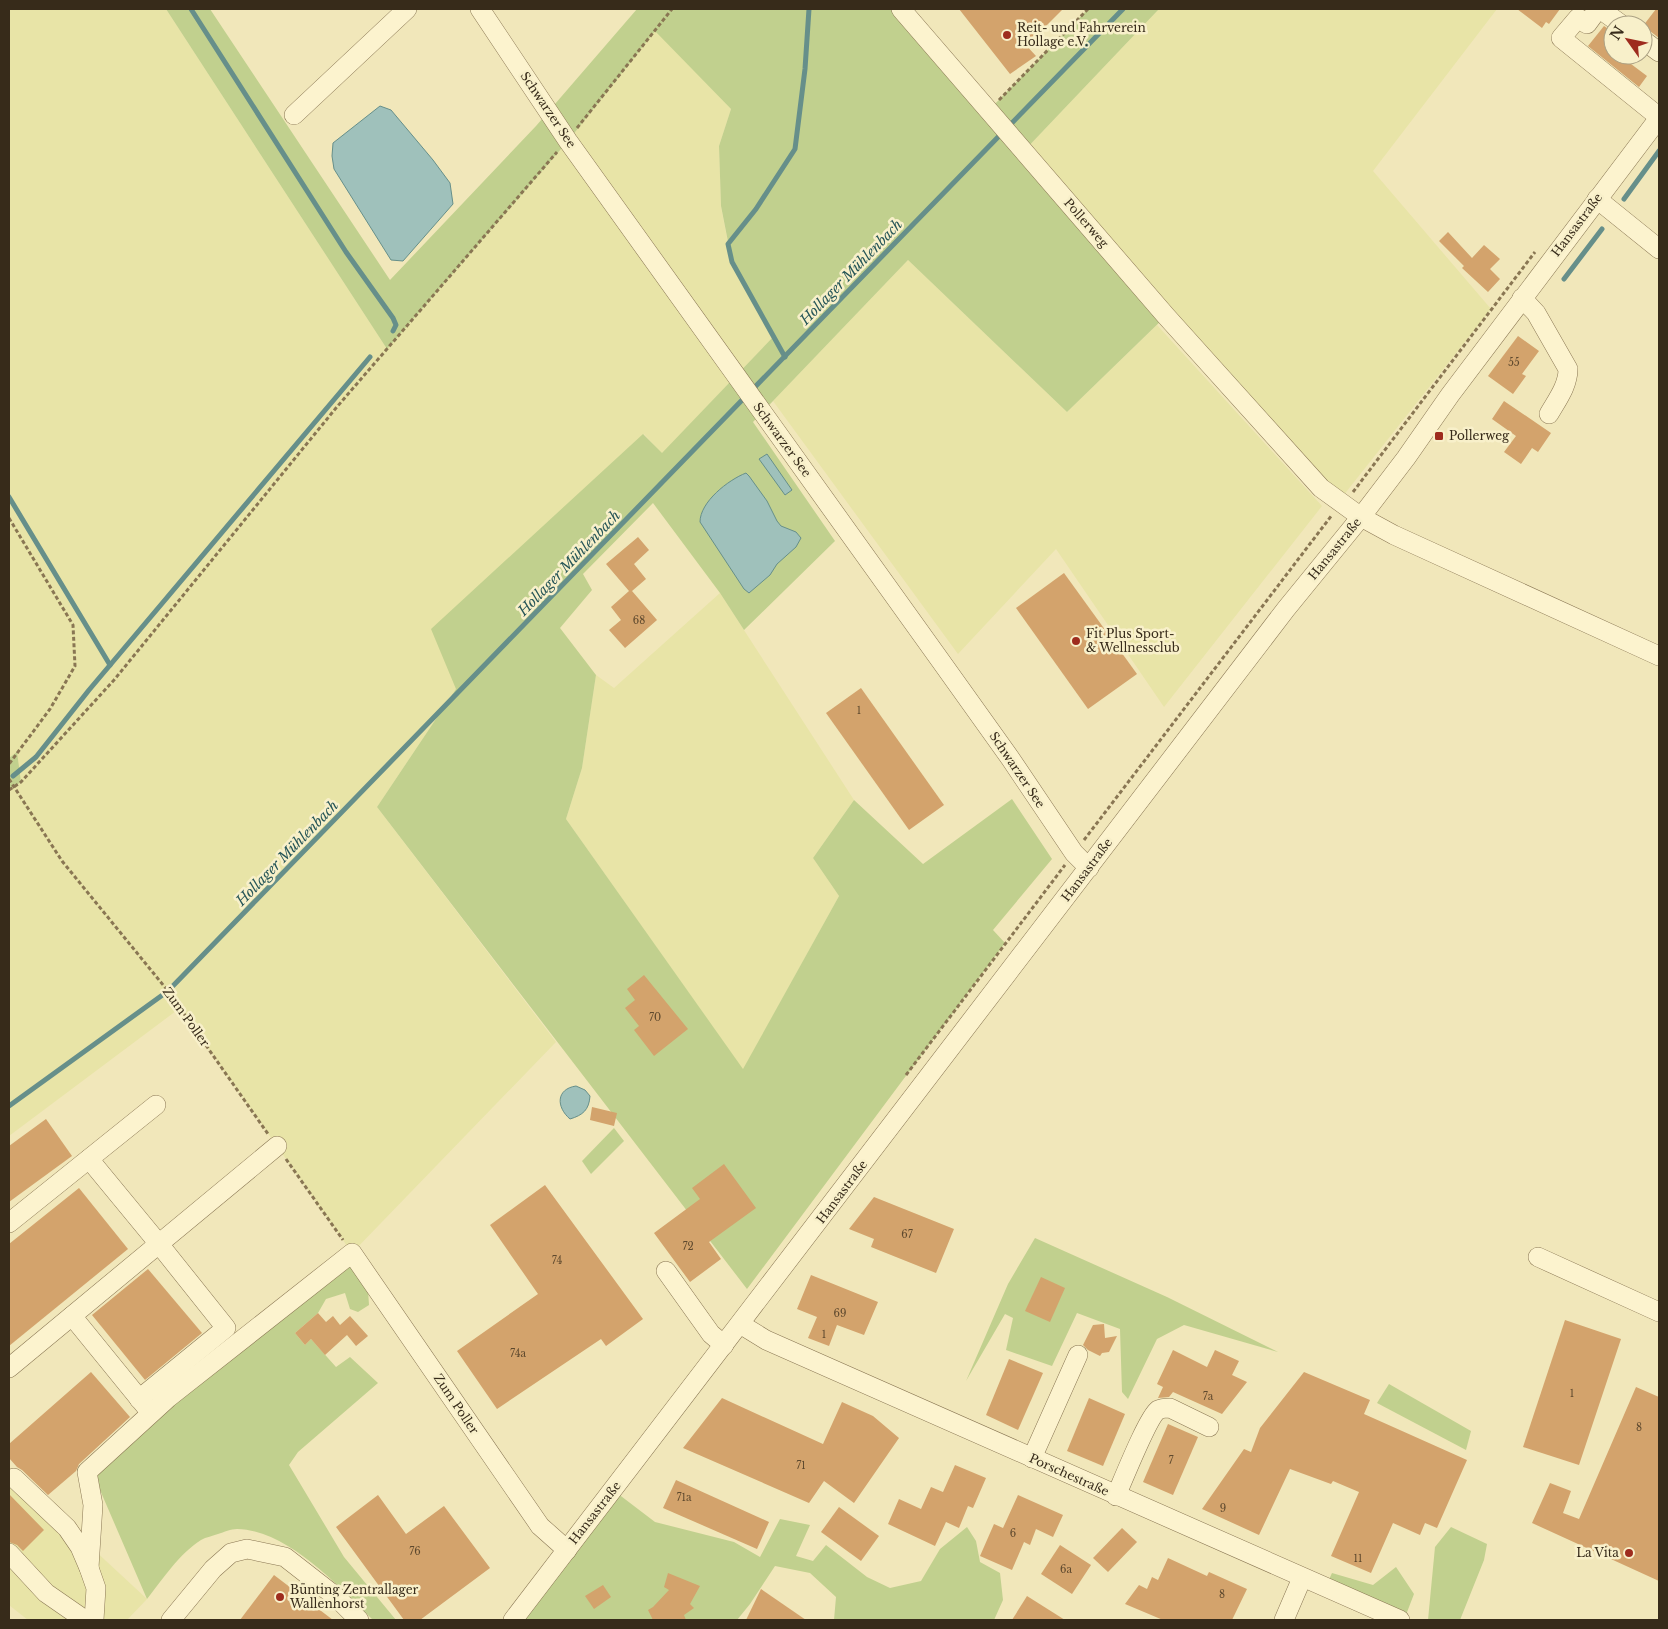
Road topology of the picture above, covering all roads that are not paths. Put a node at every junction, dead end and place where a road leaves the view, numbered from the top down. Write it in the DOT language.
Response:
graph roads {
  1 [pos="407,9"];
  2 [pos="480,9"];
  3 [pos="901,9"];
  4 [pos="1599,9"];
  5 [pos="294,115"];
  6 [pos="1659,118"];
  7 [pos="1597,198"];
  8 [pos="1659,249"];
  9 [pos="1522,298"];
  10 [pos="1548,414"];
  11 [pos="1362,517"];
  12 [pos="1659,656"];
  13 [pos="1089,868"];
  14 [pos="156,1105"];
  15 [pos="277,1146"];
  16 [pos="89,1159"];
  17 [pos="9,1223"];
  18 [pos="159,1244"];
  19 [pos="1538,1257"];
  20 [pos="666,1271"];
  21 [pos="1659,1312"];
  22 [pos="72,1316"];
  23 [pos="740,1324"];
  24 [pos="724,1345"];
  25 [pos="1078,1355"];
  26 [pos="9,1368"];
  27 [pos="139,1399"];
  28 [pos="151,1414"];
  29 [pos="1209,1427"];
  30 [pos="1032,1458"];
  31 [pos="14,1478"];
  32 [pos="1116,1496"];
  33 [pos="567,1550"];
  34 [pos="9,1553"];
  35 [pos="90,1568"];
  36 [pos="1302,1578"];
  37 [pos="85,1620"];
  38 [pos="94,1620"];
  39 [pos="171,1620"];
  40 [pos="359,1620"];
  41 [pos="514,1620"];
  42 [pos="1284,1620"];
  43 [pos="1400,1620"];
  1 -- 5 [label="street"];
  2 -- 13 [label="street, Schwarzer See"];
  3 -- 11 [label="street, Pollerweg"];
  4 -- 6 [label="street"];
  6 -- 7 [label="street, Hansastraße"];
  7 -- 8 [label="street"];
  7 -- 9 [label="street, Hansastraße"];
  9 -- 10 [label="street"];
  9 -- 11 [label="street, Hansastraße"];
  11 -- 12 [label="street, Pollerweg"];
  11 -- 13 [label="street, Hansastraße"];
  13 -- 23 [label="street, Hansastraße"];
  14 -- 16 [label="street"];
  15 -- 18 [label="street"];
  16 -- 17 [label="street"];
  16 -- 18 [label="street"];
  18 -- 22 [label="street"];
  18 -- 27 [label="street"];
  19 -- 21 [label="street"];
  20 -- 24 [label="street"];
  22 -- 26 [label="street"];
  22 -- 27 [label="street"];
  23 -- 24 [label="street, Hansastraße"];
  23 -- 30 [label="street, Porschestraße"];
  24 -- 33 [label="street, Hansastraße"];
  25 -- 30 [label="street"];
  27 -- 28 [label="street"];
  28 -- 33 [label="street, Zum Poller"];
  28 -- 35 [label="street"];
  29 -- 32 [label="street"];
  30 -- 32 [label="street, Porschestraße"];
  31 -- 35 [label="street"];
  32 -- 36 [label="street, Porschestraße"];
  33 -- 41 [label="street, Hansastraße"];
  34 -- 37 [label="street"];
  35 -- 38 [label="street"];
  36 -- 42 [label="street"];
  36 -- 43 [label="street, Porschestraße"];
  39 -- 40 [label="street"];
}
